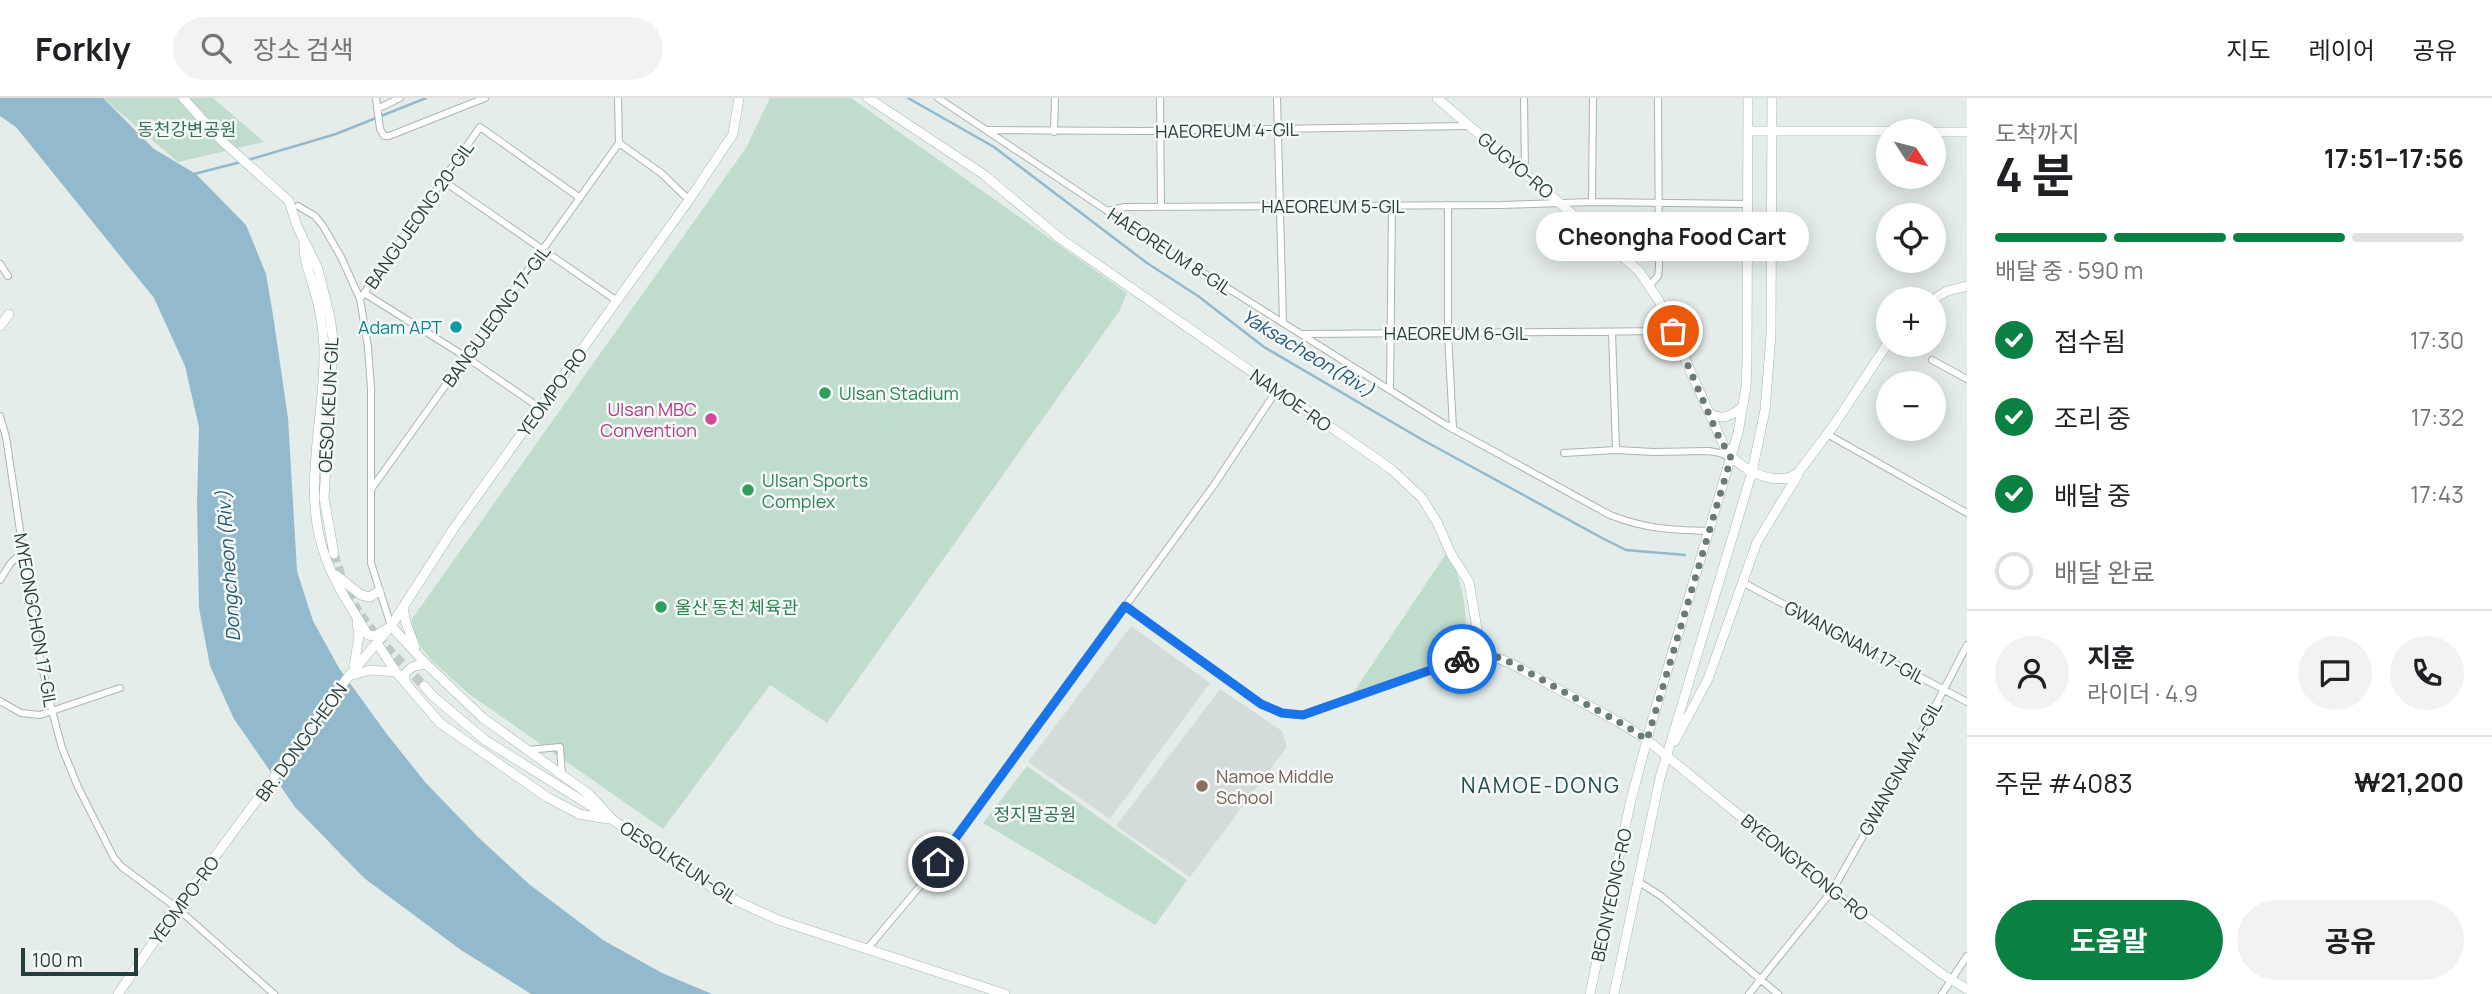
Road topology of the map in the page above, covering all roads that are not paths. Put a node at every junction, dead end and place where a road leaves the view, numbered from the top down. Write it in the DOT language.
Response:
graph roads {
  1 [pos="183,98"];
  2 [pos="376,98"];
  3 [pos="400,98"];
  4 [pos="485,98"];
  5 [pos="618,98"];
  6 [pos="739,98"];
  7 [pos="868,98"];
  8 [pos="938,98"];
  9 [pos="1055,98"];
  10 [pos="1160,98"];
  11 [pos="1277,98"];
  12 [pos="1437,98"];
  13 [pos="1524,98"];
  14 [pos="1593,98"];
  15 [pos="1658,98"];
  16 [pos="1748,98"];
  17 [pos="1772,98"];
  18 [pos="377,109"];
  19 [pos="1469,126"];
  20 [pos="1277,129"];
  21 [pos="986,130"];
  22 [pos="1162,131"];
  23 [pos="1748,131"];
  24 [pos="1772,131"];
  25 [pos="1876,131"];
  26 [pos="1054,132"];
  27 [pos="1946,132"];
  28 [pos="1967,132"];
  29 [pos="619,143"];
  30 [pos="1525,173"];
  31 [pos="442,180"];
  32 [pos="580,198"];
  33 [pos="689,200"];
  34 [pos="1560,202"];
  35 [pos="1592,202"];
  36 [pos="1658,203"];
  37 [pos="1748,204"];
  38 [pos="1392,205"];
  39 [pos="1448,205"];
  40 [pos="298,206"];
  41 [pos="1280,206"];
  42 [pos="1161,207"];
  43 [pos="1107,211"];
  44 [pos="304,243"];
  45 [pos="542,250"];
  46 [pos="0,264"];
  47 [pos="8,276"];
  48 [pos="1650,285"];
  49 [pos="1967,286"];
  50 [pos="1946,292"];
  51 [pos="362,296"];
  52 [pos="618,301"];
  53 [pos="9,314"];
  54 [pos="1283,323"];
  55 [pos="0,326"];
  56 [pos="1673,331"];
  57 [pos="1612,332"];
  58 [pos="1392,333"];
  59 [pos="1448,333"];
  60 [pos="1301,334"];
  61 [pos="466,357"];
  62 [pos="1879,357"];
  63 [pos="1932,360"];
  64 [pos="1967,379"];
  65 [pos="1277,390"];
  66 [pos="1390,390"];
  67 [pos="1744,404"];
  68 [pos="540,408"];
  69 [pos="1708,412"];
  70 [pos="0,416"];
  71 [pos="1453,429"];
  72 [pos="1827,435"];
  73 [pos="1616,450"];
  74 [pos="1564,453"];
  75 [pos="1731,458"];
  76 [pos="1802,469"];
  77 [pos="1752,472"];
  78 [pos="372,488"];
  79 [pos="1967,513"];
  80 [pos="1709,531"];
  81 [pos="23,551"];
  82 [pos="334,554"];
  83 [pos="332,572"];
  84 [pos="0,580"];
  85 [pos="1742,582"];
  86 [pos="379,591"];
  87 [pos="1125,606"];
  88 [pos="403,608"];
  89 [pos="356,617"];
  90 [pos="391,626"];
  91 [pos="377,643"];
  92 [pos="1967,645"];
  93 [pos="417,652"];
  94 [pos="1481,652"];
  95 [pos="426,664"];
  96 [pos="396,672"];
  97 [pos="351,674"];
  98 [pos="406,683"];
  99 [pos="424,686"];
  100 [pos="120,688"];
  101 [pos="1944,690"];
  102 [pos="0,701"];
  103 [pos="1967,702"];
  104 [pos="52,711"];
  105 [pos="1647,740"];
  106 [pos="527,750"];
  107 [pos="1667,754"];
  108 [pos="562,774"];
  109 [pos="253,807"];
  110 [pos="613,820"];
  111 [pos="1637,881"];
  112 [pos="1832,891"];
  113 [pos="177,908"];
  114 [pos="867,949"];
  115 [pos="1967,956"];
  116 [pos="1761,978"];
  117 [pos="1953,981"];
  118 [pos="1967,989"];
  119 [pos="118,994"];
  120 [pos="274,994"];
  121 [pos="1005,994"];
  122 [pos="1590,994"];
  123 [pos="1614,994"];
  124 [pos="1749,994"];
  125 [pos="1778,994"];
  126 [pos="1942,994"];
  1 -- 44 [label="main road, OESOLKEUN-GIL"];
  2 -- 18 [label="street"];
  3 -- 18 [label="street"];
  4 -- 18 [label="street"];
  5 -- 29 [label="street"];
  6 -- 33 [label="main road, YEOMPO-RO"];
  7 -- 65 [label="main road, NAMOE-RO"];
  8 -- 21 [label="street, HAEOREUM 8-GIL"];
  9 -- 26 [label="street"];
  10 -- 22 [label="street"];
  11 -- 20 [label="street"];
  12 -- 19 [label="main road, GUGYO-RO"];
  13 -- 30 [label="street"];
  14 -- 35 [label="street"];
  15 -- 36 [label="street"];
  16 -- 23 [label="main road, BEONYEONG-RO"];
  17 -- 24 [label="main road, BEONYEONG-RO"];
  19 -- 20 [label="street, HAEOREUM 4-GIL"];
  19 -- 30 [label="main road, GUGYO-RO"];
  20 -- 22 [label="street, HAEOREUM 4-GIL"];
  20 -- 41 [label="street"];
  21 -- 26 [label="street, HAEOREUM 4-GIL"];
  21 -- 43 [label="street, HAEOREUM 8-GIL"];
  22 -- 26 [label="street, HAEOREUM 4-GIL"];
  22 -- 42 [label="street"];
  23 -- 24 [label="main road"];
  23 -- 37 [label="main road, BEONYEONG-RO"];
  24 -- 25 [label="main road"];
  24 -- 77 [label="main road, BEONYEONG-RO"];
  27 -- 28 [label="main road"];
  29 -- 32 [label="street, BANGUJEONG 17-GIL"];
  29 -- 33 [label="street"];
  30 -- 34 [label="main road, GUGYO-RO"];
  31 -- 32 [label="street, BANGUJEONG 20-GIL"];
  31 -- 45 [label="street"];
  31 -- 51 [label="street, BANGUJEONG 20-GIL"];
  32 -- 45 [label="street, BANGUJEONG 17-GIL"];
  33 -- 52 [label="main road, YEOMPO-RO"];
  34 -- 35 [label="street, HAEOREUM 5-GIL"];
  34 -- 39 [label="street, HAEOREUM 5-GIL"];
  34 -- 48 [label="main road, GUGYO-RO"];
  35 -- 36 [label="street, HAEOREUM 5-GIL"];
  36 -- 37 [label="street, HAEOREUM 5-GIL"];
  36 -- 48 [label="street"];
  37 -- 67 [label="main road, BEONYEONG-RO"];
  38 -- 39 [label="street, HAEOREUM 5-GIL"];
  38 -- 41 [label="street, HAEOREUM 5-GIL"];
  38 -- 58 [label="street"];
  39 -- 59 [label="street"];
  40 -- 51 [label="street, BANGUJEONG 20-GIL"];
  41 -- 42 [label="street, HAEOREUM 5-GIL"];
  41 -- 54 [label="street"];
  42 -- 43 [label="street, HAEOREUM 5-GIL"];
  43 -- 54 [label="street, HAEOREUM 8-GIL"];
  44 -- 82 [label="main road, OESOLKEUN-GIL"];
  44 -- 83 [label="main road"];
  45 -- 52 [label="street"];
  45 -- 61 [label="street, BANGUJEONG 17-GIL"];
  46 -- 47 [label="street"];
  48 -- 56 [label="main road, GUGYO-RO"];
  49 -- 50 [label="main road"];
  51 -- 61 [label="street"];
  51 -- 78 [label="street, BANGUJEONG 20-GIL"];
  52 -- 68 [label="main road, YEOMPO-RO"];
  53 -- 55 [label="main road"];
  54 -- 60 [label="street, HAEOREUM 8-GIL"];
  56 -- 57 [label="street, HAEOREUM 6-GIL"];
  56 -- 69 [label="main road, GUGYO-RO"];
  57 -- 59 [label="street, HAEOREUM 6-GIL"];
  57 -- 73 [label="street"];
  58 -- 59 [label="street, HAEOREUM 6-GIL"];
  58 -- 60 [label="street, HAEOREUM 6-GIL"];
  58 -- 66 [label="street"];
  59 -- 71 [label="street"];
  60 -- 66 [label="street, HAEOREUM 8-GIL"];
  61 -- 68 [label="street"];
  61 -- 78 [label="street, BANGUJEONG 17-GIL"];
  62 -- 72 [label="main road"];
  63 -- 64 [label="street"];
  65 -- 87 [label="street"];
  65 -- 94 [label="main road, NAMOE-RO"];
  66 -- 71 [label="street, HAEOREUM 8-GIL"];
  67 -- 69 [label="main road"];
  67 -- 75 [label="main road, BEONYEONG-RO"];
  68 -- 88 [label="main road, YEOMPO-RO"];
  69 -- 75 [label="main road, GUGYO-RO"];
  70 -- 81 [label="street, MYEONGCHON 17-GIL"];
  71 -- 80 [label="street, HAEOREUM 8-GIL"];
  72 -- 76 [label="main road"];
  72 -- 79 [label="street"];
  73 -- 74 [label="street"];
  73 -- 75 [label="street"];
  75 -- 77 [label="main road, GUGYO-RO"];
  75 -- 80 [label="main road, BEONYEONG-RO"];
  76 -- 77 [label="main road"];
  76 -- 85 [label="main road"];
  77 -- 107 [label="main road, BEONYEONG-RO"];
  78 -- 86 [label="street, BANGUJEONG 20-GIL"];
  80 -- 105 [label="main road, BEONYEONG-RO"];
  81 -- 84 [label="street"];
  81 -- 104 [label="street, MYEONGCHON 17-GIL"];
  83 -- 86 [label="main road"];
  83 -- 89 [label="main road"];
  85 -- 101 [label="street, GWANGNAM 17-GIL"];
  85 -- 107 [label="main road"];
  86 -- 90 [label="street, BANGUJEONG 20-GIL"];
  87 -- 94 [label="street"];
  87 -- 114 [label="street"];
  88 -- 90 [label="main road, YEOMPO-RO"];
  88 -- 93 [label="main road"];
  89 -- 90 [label="main road"];
  89 -- 97 [label="main road"];
  90 -- 91 [label="main road, YEOMPO-RO"];
  90 -- 93 [label="main road"];
  91 -- 96 [label="main road"];
  91 -- 97 [label="main road, YEOMPO-RO"];
  92 -- 101 [label="street, GWANGNAM 4-GIL"];
  93 -- 95 [label="main road"];
  94 -- 105 [label="main road"];
  95 -- 98 [label="main road"];
  95 -- 106 [label="main road"];
  96 -- 97 [label="main road"];
  96 -- 98 [label="main road"];
  97 -- 109 [label="main road, BR. DONGCHEON"];
  98 -- 110 [label="main road"];
  99 -- 110 [label="main road, OESOLKEUN-GIL"];
  100 -- 104 [label="street"];
  101 -- 103 [label="street, GWANGNAM 17-GIL"];
  101 -- 112 [label="street, GWANGNAM 4-GIL"];
  102 -- 104 [label="street"];
  104 -- 113 [label="street, MYEONGCHON 17-GIL"];
  105 -- 107 [label="main road, BYEONGYEONG-RO"];
  105 -- 122 [label="main road, BEONYEONG-RO"];
  106 -- 108 [label="main road"];
  106 -- 108 [label="street"];
  107 -- 111 [label="main road, BEONYEONG-RO"];
  107 -- 112 [label="main road, BYEONGYEONG-RO"];
  108 -- 110 [label="main road"];
  109 -- 113 [label="main road, YEOMPO-RO"];
  110 -- 114 [label="main road, OESOLKEUN-GIL"];
  111 -- 116 [label="street"];
  111 -- 123 [label="main road, BEONYEONG-RO"];
  112 -- 116 [label="street, GWANGNAM 4-GIL"];
  112 -- 117 [label="main road, BYEONGYEONG-RO"];
  113 -- 119 [label="main road, YEOMPO-RO"];
  113 -- 120 [label="street, MYEONGCHON 17-GIL"];
  114 -- 121 [label="main road, OESOLKEUN-GIL"];
  115 -- 117 [label="street"];
  116 -- 124 [label="street, GWANGNAM 4-GIL"];
  116 -- 125 [label="street"];
  117 -- 118 [label="main road, BYEONGYEONG-RO"];
  117 -- 126 [label="street"];
}
